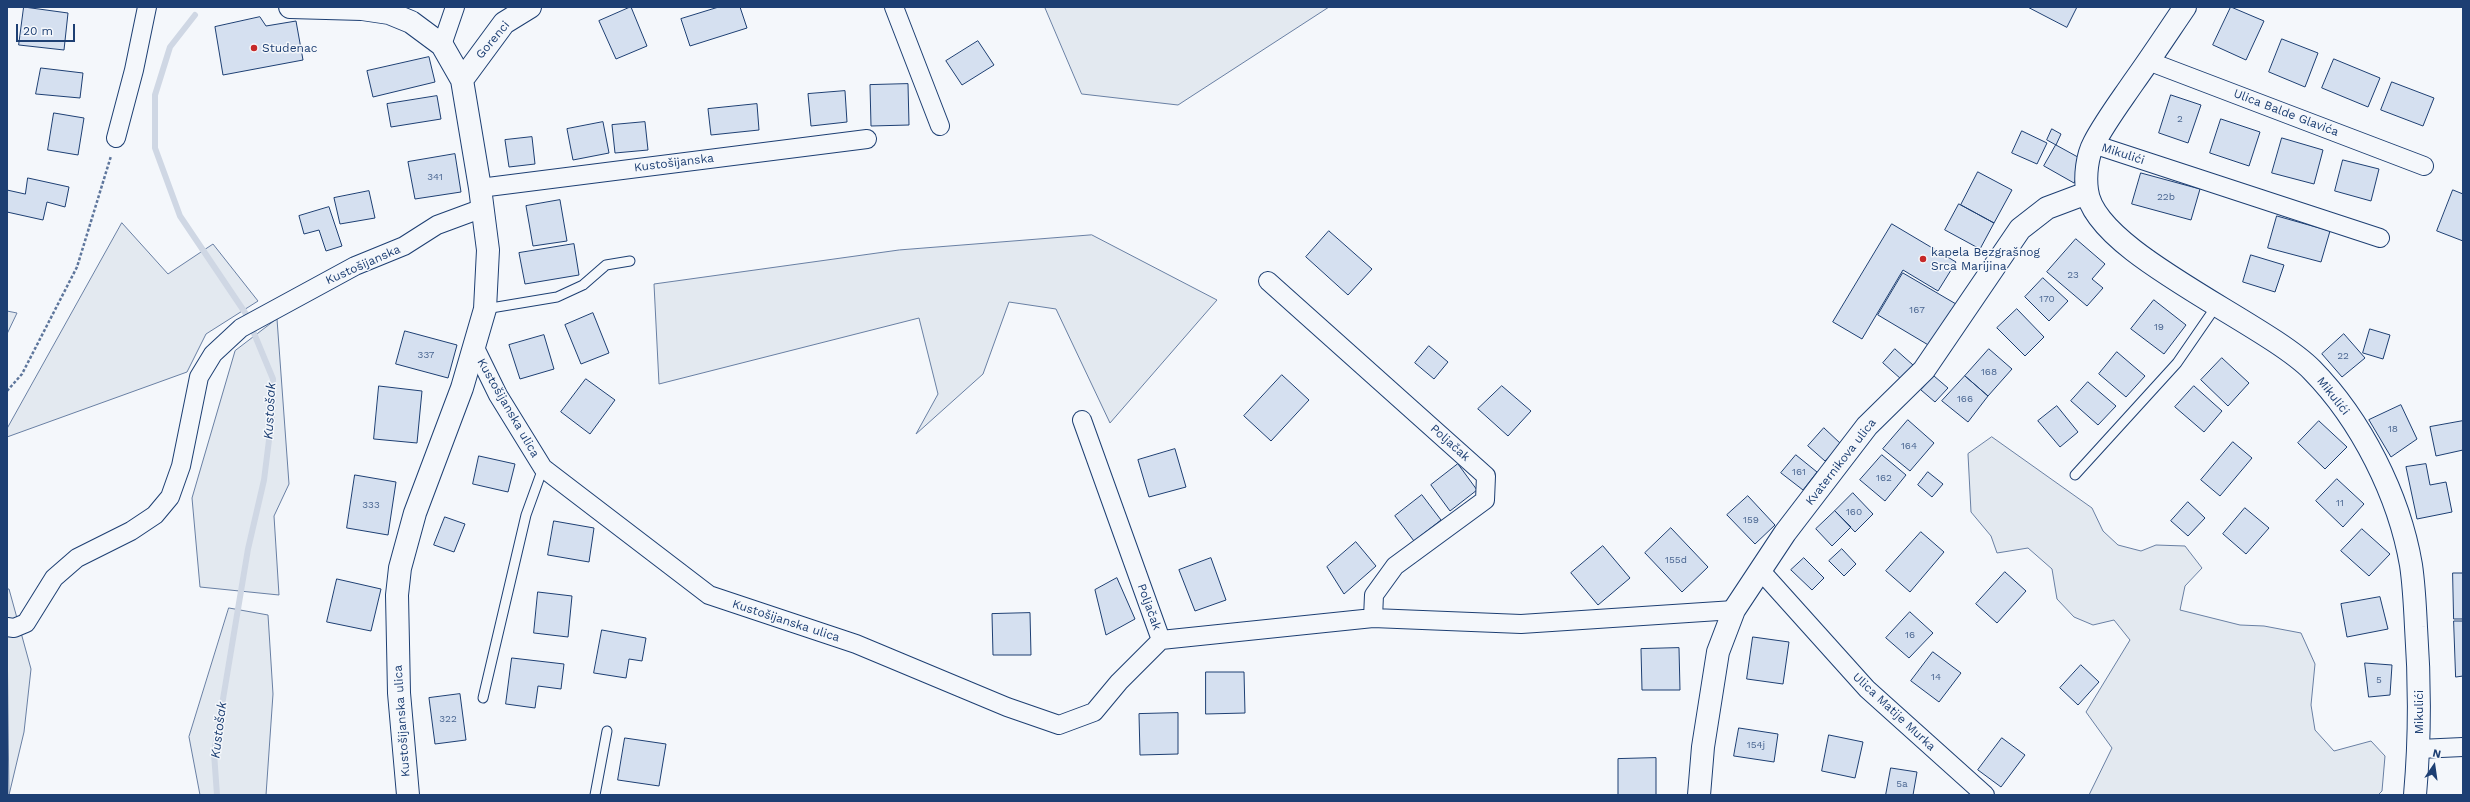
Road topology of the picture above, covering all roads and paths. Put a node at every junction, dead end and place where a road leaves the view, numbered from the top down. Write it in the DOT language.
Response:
graph roads {
  1 [pos="290,7"];
  2 [pos="455,7"];
  3 [pos="530,7"];
  4 [pos="894,7"];
  5 [pos="2185,7"];
  6 [pos="150,8"];
  7 [pos="442,45"];
  8 [pos="2148,61"];
  9 [pos="462,80"];
  10 [pos="940,126"];
  11 [pos="116,138"];
  12 [pos="867,139"];
  13 [pos="2093,144"];
  14 [pos="2424,166"];
  15 [pos="2087,193"];
  16 [pos="482,198"];
  17 [pos="2380,238"];
  18 [pos="630,261"];
  19 [pos="1268,281"];
  20 [pos="2218,304"];
  21 [pos="485,309"];
  22 [pos="475,348"];
  23 [pos="7,391"];
  24 [pos="1082,420"];
  25 [pos="542,468"];
  26 [pos="2075,475"];
  27 [pos="1760,570"];
  28 [pos="1734,610"];
  29 [pos="1372,618"];
  30 [pos="7,627"];
  31 [pos="1161,640"];
  32 [pos="482,698"];
  33 [pos="607,730"];
  34 [pos="2463,747"];
  35 [pos="2419,749"];
  36 [pos="408,795"];
  37 [pos="595,795"];
  38 [pos="1699,795"];
  39 [pos="1985,795"];
  40 [pos="2415,795"];
  1 -- 7 [label="street"];
  2 -- 7 [label="street"];
  3 -- 9 [label="street, Gorenci"];
  4 -- 10 [label="street"];
  5 -- 8 [label="street, Mikulići"];
  6 -- 11 [label="street"];
  7 -- 9 [label="street, Kustošijanska ulica"];
  8 -- 13 [label="street, Mikulići"];
  8 -- 14 [label="street, Ulica Balde Glavića"];
  9 -- 16 [label="street, Kustošijanska ulica"];
  11 -- 23 [label="path"];
  12 -- 16 [label="street, Kustošijanska"];
  13 -- 15 [label="street, Mikulići"];
  13 -- 17 [label="street, Mikulići"];
  15 -- 20 [label="street, Mikulići"];
  15 -- 27 [label="street, Kvaternikova ulica"];
  16 -- 21 [label="street, Kustošijanska ulica"];
  16 -- 30 [label="street, Kustošijanska"];
  18 -- 21 [label="lane"];
  19 -- 29 [label="street, Poljačak"];
  20 -- 26 [label="lane"];
  20 -- 35 [label="street, Mikulići"];
  21 -- 22 [label="street, Kustošijanska ulica"];
  22 -- 25 [label="street, Kustošijanska ulica"];
  22 -- 36 [label="street, Kustošijanska ulica"];
  24 -- 31 [label="street, Poljačak"];
  25 -- 31 [label="street, Kustošijanska ulica"];
  25 -- 32 [label="lane"];
  27 -- 28 [label="street, Kvaternikova ulica"];
  27 -- 39 [label="street, Ulica Matije Murka"];
  28 -- 29 [label="street, Poljačak"];
  28 -- 38 [label="street, Kvaternikova ulica"];
  29 -- 31 [label="street, Poljačak"];
  33 -- 37 [label="lane"];
  34 -- 35 [label="street"];
  35 -- 40 [label="street, Mikulići"];
}
